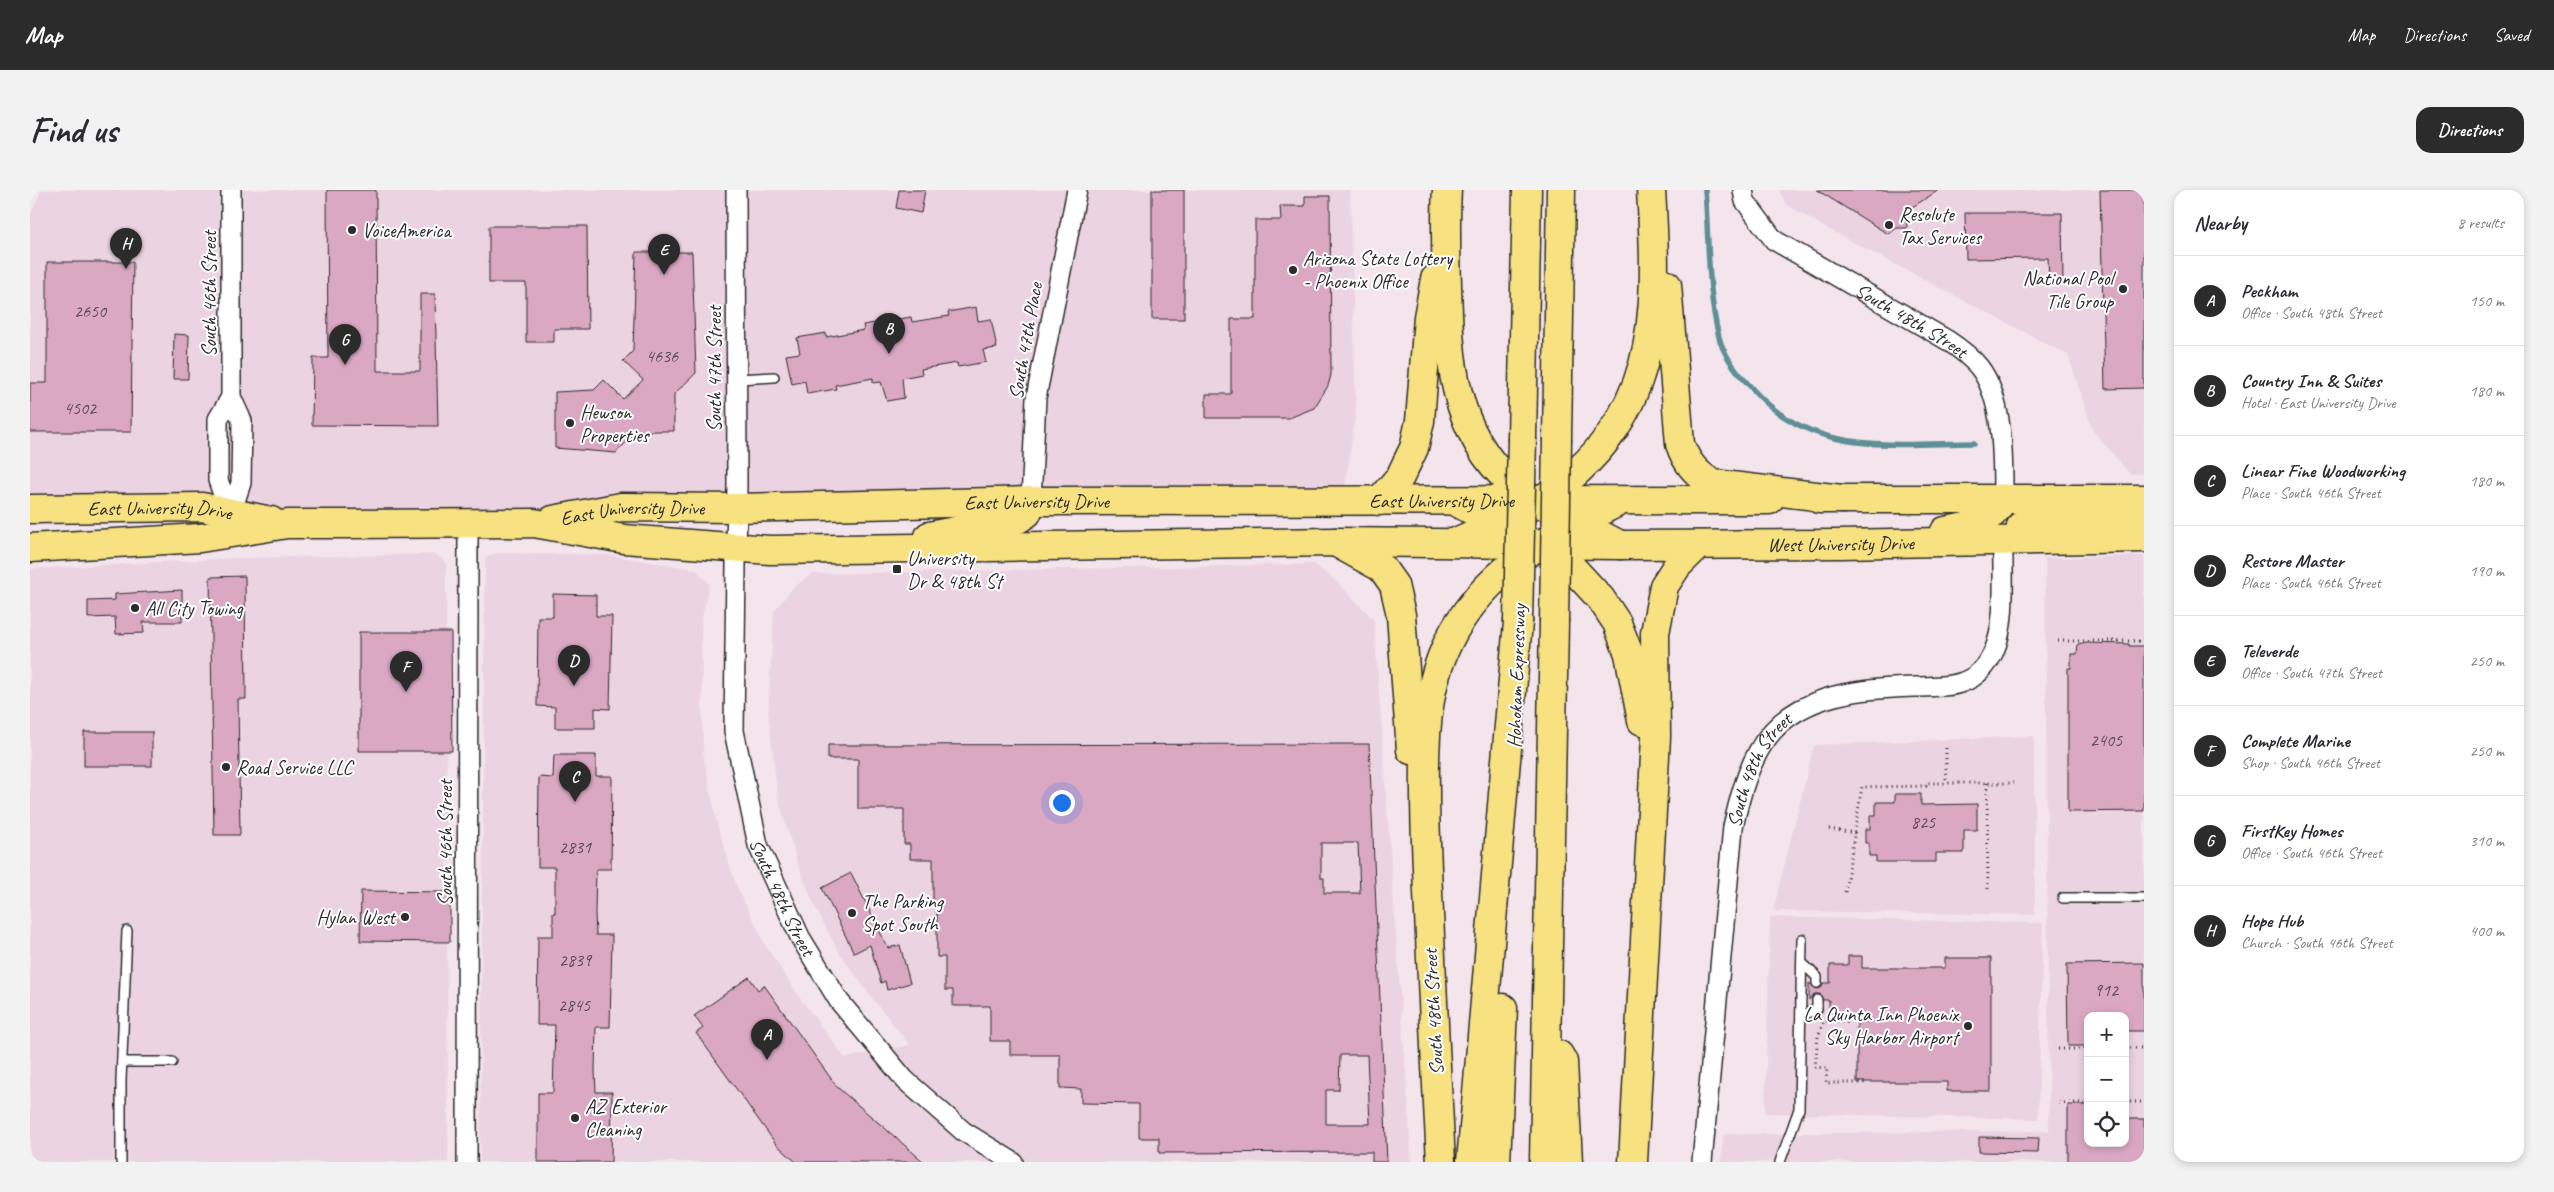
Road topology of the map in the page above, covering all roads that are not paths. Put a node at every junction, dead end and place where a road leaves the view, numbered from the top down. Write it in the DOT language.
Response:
graph roads {
  1 [pos="231,190"];
  2 [pos="736,190"];
  3 [pos="1077,190"];
  4 [pos="1447,190"];
  5 [pos="1527,190"];
  6 [pos="1561,190"];
  7 [pos="1743,190"];
  8 [pos="1651,196"];
  9 [pos="1445,219"];
  10 [pos="774,377"];
  11 [pos="737,379"];
  12 [pos="30,494"];
  13 [pos="2003,498"];
  14 [pos="1842,499"];
  15 [pos="2144,500"];
  16 [pos="1031,501"];
  17 [pos="1620,501"];
  18 [pos="1379,502"];
  19 [pos="1456,502"];
  20 [pos="1540,502"];
  21 [pos="202,507"];
  22 [pos="737,508"];
  23 [pos="30,509"];
  24 [pos="2144,516"];
  25 [pos="1579,522"];
  26 [pos="231,523"];
  27 [pos="534,523"];
  28 [pos="1497,523"];
  29 [pos="468,524"];
  30 [pos="2144,538"];
  31 [pos="1335,542"];
  32 [pos="1456,542"];
  33 [pos="2003,542"];
  34 [pos="1877,543"];
  35 [pos="1538,544"];
  36 [pos="1620,545"];
  37 [pos="1698,545"];
  38 [pos="30,548"];
  39 [pos="736,548"];
  40 [pos="866,549"];
  41 [pos="1518,622"];
  42 [pos="1650,827"];
  43 [pos="1425,832"];
  44 [pos="2063,898"];
  45 [pos="2144,898"];
  46 [pos="127,931"];
  47 [pos="1802,939"];
  48 [pos="1802,963"];
  49 [pos="1817,984"];
  50 [pos="1817,1000"];
  51 [pos="1801,1016"];
  52 [pos="1546,1031"];
  53 [pos="122,1062"];
  54 [pos="172,1062"];
  55 [pos="122,1162"];
  56 [pos="468,1162"];
  57 [pos="1013,1162"];
  58 [pos="1441,1162"];
  59 [pos="1471,1162"];
  60 [pos="1496,1162"];
  61 [pos="1544,1162"];
  62 [pos="1568,1162"];
  63 [pos="1633,1162"];
  64 [pos="1702,1162"];
  65 [pos="1780,1162"];
  1 -- 26 [label="street, South 46th Street"];
  2 -- 11 [label="street, South 47th Street"];
  3 -- 16 [label="street, South 47th Place"];
  4 -- 9 [label="main road"];
  5 -- 41 [label="main road, Hohokam Expressway, bridge"];
  6 -- 52 [label="main road, Hohokam Expressway, bridge"];
  7 -- 13 [label="street, South 48th Street"];
  8 -- 14 [label="main road"];
  8 -- 20 [label="main road"];
  9 -- 18 [label="main road"];
  9 -- 20 [label="main road"];
  10 -- 11 [label="lane"];
  11 -- 22 [label="street, South 47th Street"];
  12 -- 21 [label="main road"];
  13 -- 14 [label="main road"];
  13 -- 15 [label="main road"];
  13 -- 34 [label="main road"];
  14 -- 17 [label="main road"];
  16 -- 18 [label="main road, East University Drive"];
  16 -- 22 [label="main road, East University Drive"];
  16 -- 40 [label="main road"];
  17 -- 20 [label="main road"];
  17 -- 25 [label="main road"];
  18 -- 19 [label="main road, East University Drive"];
  19 -- 20 [label="main road, East University Drive"];
  19 -- 28 [label="main road"];
  20 -- 25 [label="main road"];
  20 -- 28 [label="main road"];
  21 -- 23 [label="main road, East University Drive"];
  21 -- 26 [label="main road, East University Drive"];
  22 -- 27 [label="main road, East University Drive"];
  22 -- 39 [label="street, South 47th Street"];
  24 -- 33 [label="main road"];
  25 -- 35 [label="main road"];
  25 -- 36 [label="main road"];
  26 -- 29 [label="main road, East University Drive"];
  26 -- 38 [label="main road, East University Drive"];
  27 -- 29 [label="main road, East University Drive"];
  27 -- 39 [label="main road, East University Drive"];
  28 -- 32 [label="main road"];
  28 -- 35 [label="main road"];
  29 -- 56 [label="street, South 46th Street"];
  30 -- 33 [label="main road, West University Drive"];
  31 -- 32 [label="main road, East University Drive"];
  31 -- 40 [label="main road, East University Drive"];
  31 -- 43 [label="main road"];
  32 -- 35 [label="main road, East University Drive"];
  33 -- 34 [label="main road, West University Drive"];
  33 -- 64 [label="street, South 48th Street"];
  34 -- 37 [label="main road, West University Drive"];
  35 -- 36 [label="main road, West University Drive"];
  35 -- 42 [label="main road"];
  35 -- 43 [label="main road"];
  36 -- 37 [label="main road, West University Drive"];
  37 -- 42 [label="main road"];
  39 -- 40 [label="main road, East University Drive"];
  39 -- 57 [label="street, South 48th Street"];
  41 -- 59 [label="main road"];
  41 -- 60 [label="main road, Hohokam Expressway"];
  42 -- 63 [label="main road"];
  43 -- 58 [label="main road, South 48th Street"];
  44 -- 45 [label="lane"];
  46 -- 53 [label="lane"];
  47 -- 48 [label="lane"];
  48 -- 49 [label="lane"];
  48 -- 51 [label="lane"];
  50 -- 51 [label="lane"];
  51 -- 65 [label="lane"];
  52 -- 61 [label="main road, Hohokam Expressway"];
  52 -- 62 [label="main road"];
  53 -- 54 [label="lane"];
  53 -- 55 [label="lane"];
}
